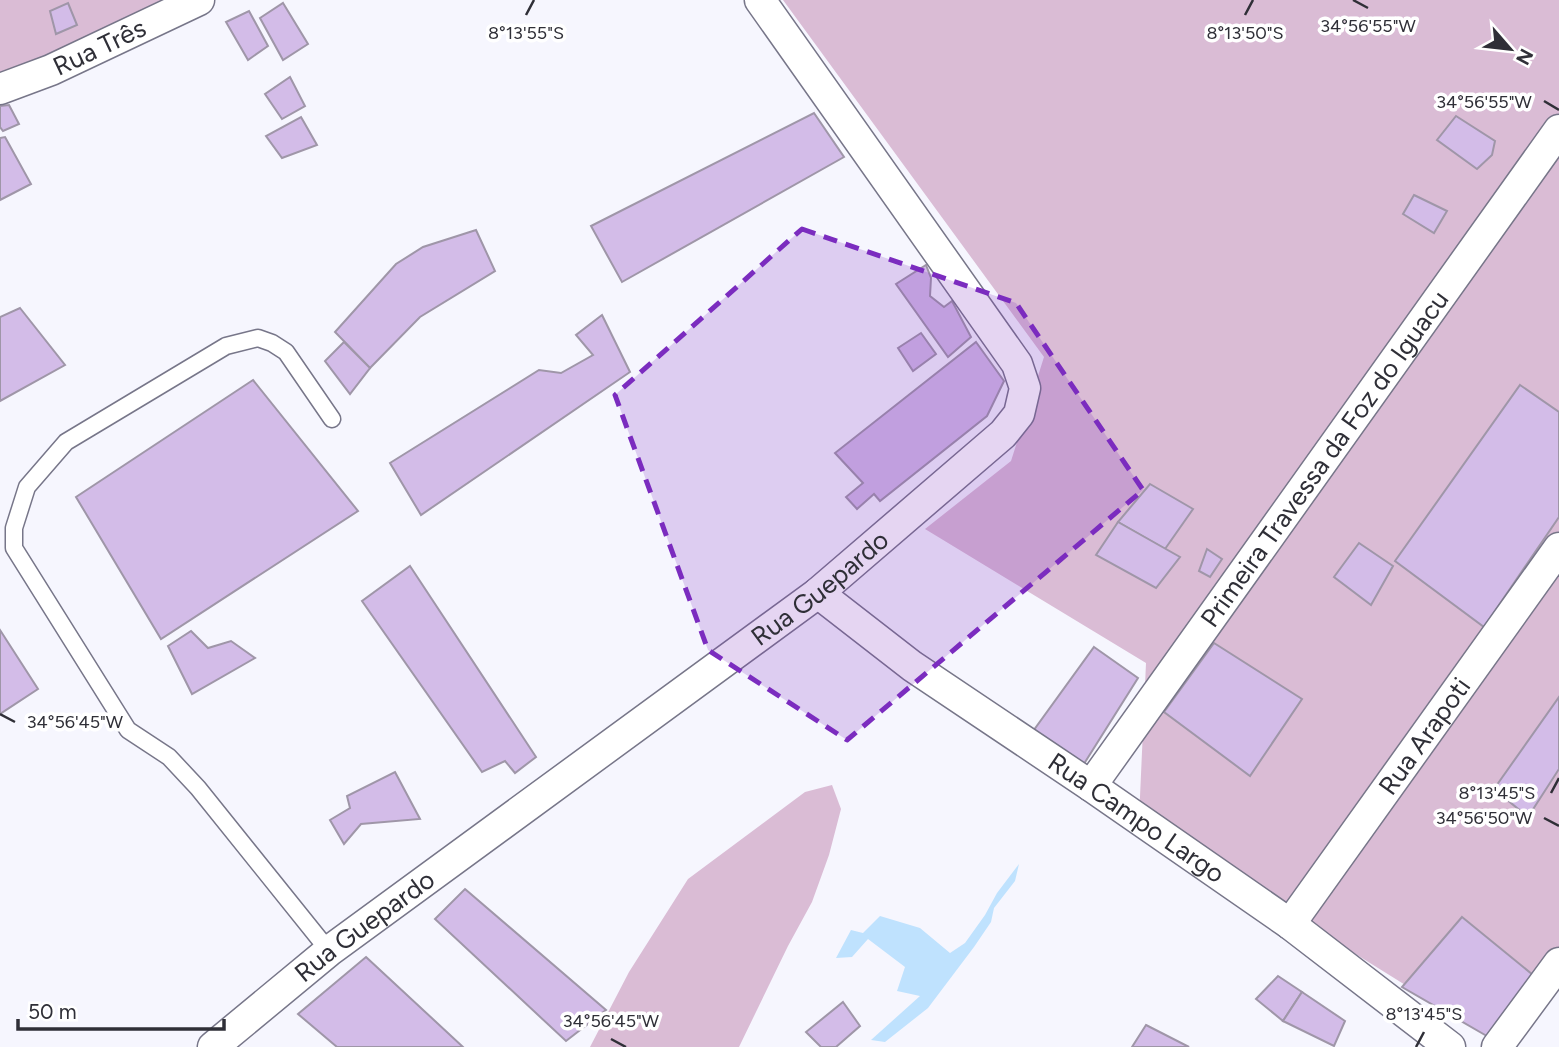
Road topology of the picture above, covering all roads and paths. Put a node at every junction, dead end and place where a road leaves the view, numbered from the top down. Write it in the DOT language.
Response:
graph roads {
  1 [pos="199,0"];
  2 [pos="760,0"];
  3 [pos="0,89"];
  4 [pos="1559,130"];
  5 [pos="332,419"];
  6 [pos="1559,548"];
  7 [pos="818,593"];
  8 [pos="1091,786"];
  9 [pos="1290,924"];
  10 [pos="329,951"];
  11 [pos="1559,963"];
  12 [pos="213,1047"];
  13 [pos="1450,1047"];
  14 [pos="1497,1047"];
  1 -- 3 [label="street, Rua Três"];
  2 -- 7 [label="street, Rua Guepardo"];
  4 -- 8 [label="street, Primeira Travessa da Foz do Iguacu"];
  5 -- 10 [label="lane"];
  6 -- 9 [label="street, Rua Arapoti"];
  7 -- 8 [label="street, Rua Campo Largo"];
  7 -- 10 [label="street, Rua Guepardo"];
  8 -- 9 [label="street, Rua Campo Largo"];
  9 -- 13 [label="street, Rua Campo Largo"];
  10 -- 12 [label="street, Rua Guepardo"];
  11 -- 14 [label="street"];
}
